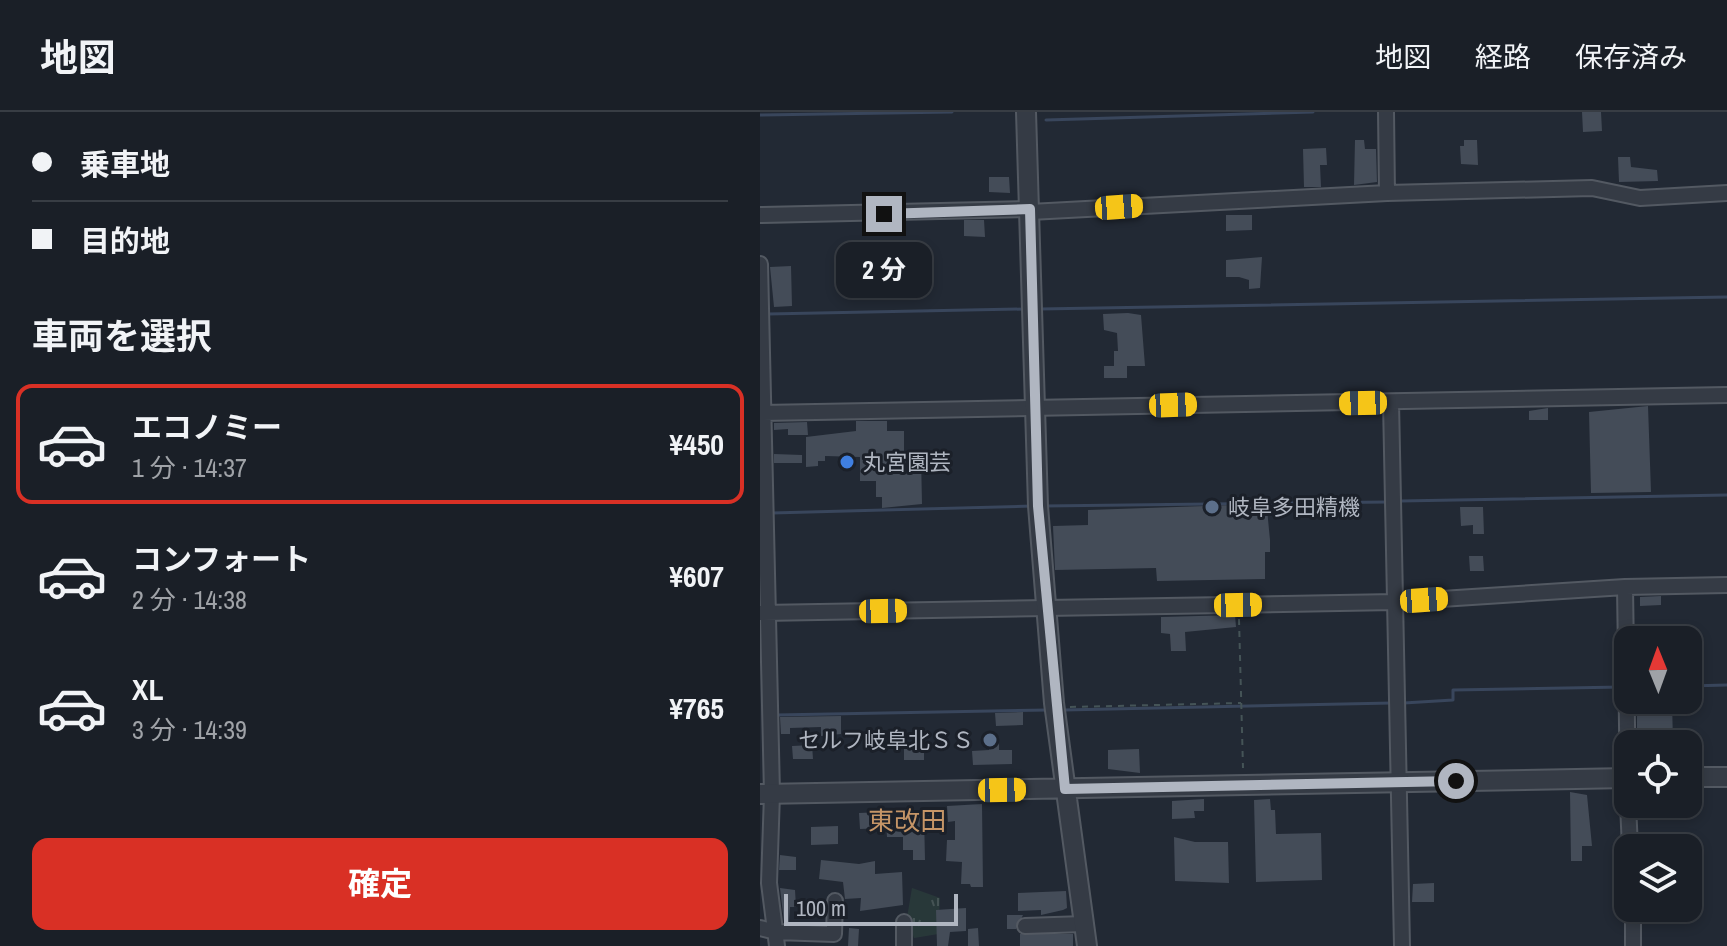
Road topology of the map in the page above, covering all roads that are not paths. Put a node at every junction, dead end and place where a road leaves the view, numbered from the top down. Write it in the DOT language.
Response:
graph roads {
  1 [pos="1026,112"];
  2 [pos="1386,112"];
  3 [pos="1387,193"];
  4 [pos="1727,193"];
  5 [pos="1030,211"];
  6 [pos="760,215"];
  7 [pos="760,264"];
  8 [pos="1727,395"];
  9 [pos="1391,402"];
  10 [pos="1037,409"];
  11 [pos="762,413"];
  12 [pos="1727,585"];
  13 [pos="1625,587"];
  14 [pos="1395,602"];
  15 [pos="1047,609"];
  16 [pos="763,613"];
  17 [pos="1627,730"];
  18 [pos="1702,777"];
  19 [pos="1727,777"];
  20 [pos="1614,778"];
  21 [pos="1399,782"];
  22 [pos="1065,789"];
  23 [pos="766,794"];
  24 [pos="835,901"];
  25 [pos="904,922"];
  26 [pos="1633,922"];
  27 [pos="1084,924"];
  28 [pos="1025,926"];
  29 [pos="760,928"];
  30 [pos="776,939"];
  31 [pos="904,946"];
  32 [pos="1087,946"];
  33 [pos="1402,946"];
  34 [pos="1633,946"];
  1 -- 5 [label="street"];
  2 -- 3 [label="street"];
  3 -- 4 [label="street"];
  3 -- 5 [label="street"];
  5 -- 6 [label="street"];
  5 -- 10 [label="street"];
  7 -- 11 [label="street"];
  8 -- 9 [label="street"];
  9 -- 10 [label="street"];
  9 -- 14 [label="street"];
  10 -- 11 [label="street"];
  10 -- 15 [label="street"];
  11 -- 16 [label="street"];
  12 -- 13 [label="street"];
  13 -- 14 [label="street"];
  13 -- 17 [label="street"];
  14 -- 15 [label="street"];
  14 -- 21 [label="street"];
  15 -- 16 [label="street"];
  15 -- 22 [label="street"];
  16 -- 23 [label="street"];
  18 -- 19 [label="street"];
  20 -- 21 [label="street"];
  21 -- 22 [label="street"];
  21 -- 33 [label="street"];
  22 -- 23 [label="street"];
  22 -- 27 [label="street"];
  23 -- 30 [label="street"];
  24 -- 30 [label="street"];
  25 -- 31 [label="street"];
  26 -- 34 [label="street"];
  27 -- 28 [label="street"];
  27 -- 32 [label="street"];
  29 -- 30 [label="street"];
}
